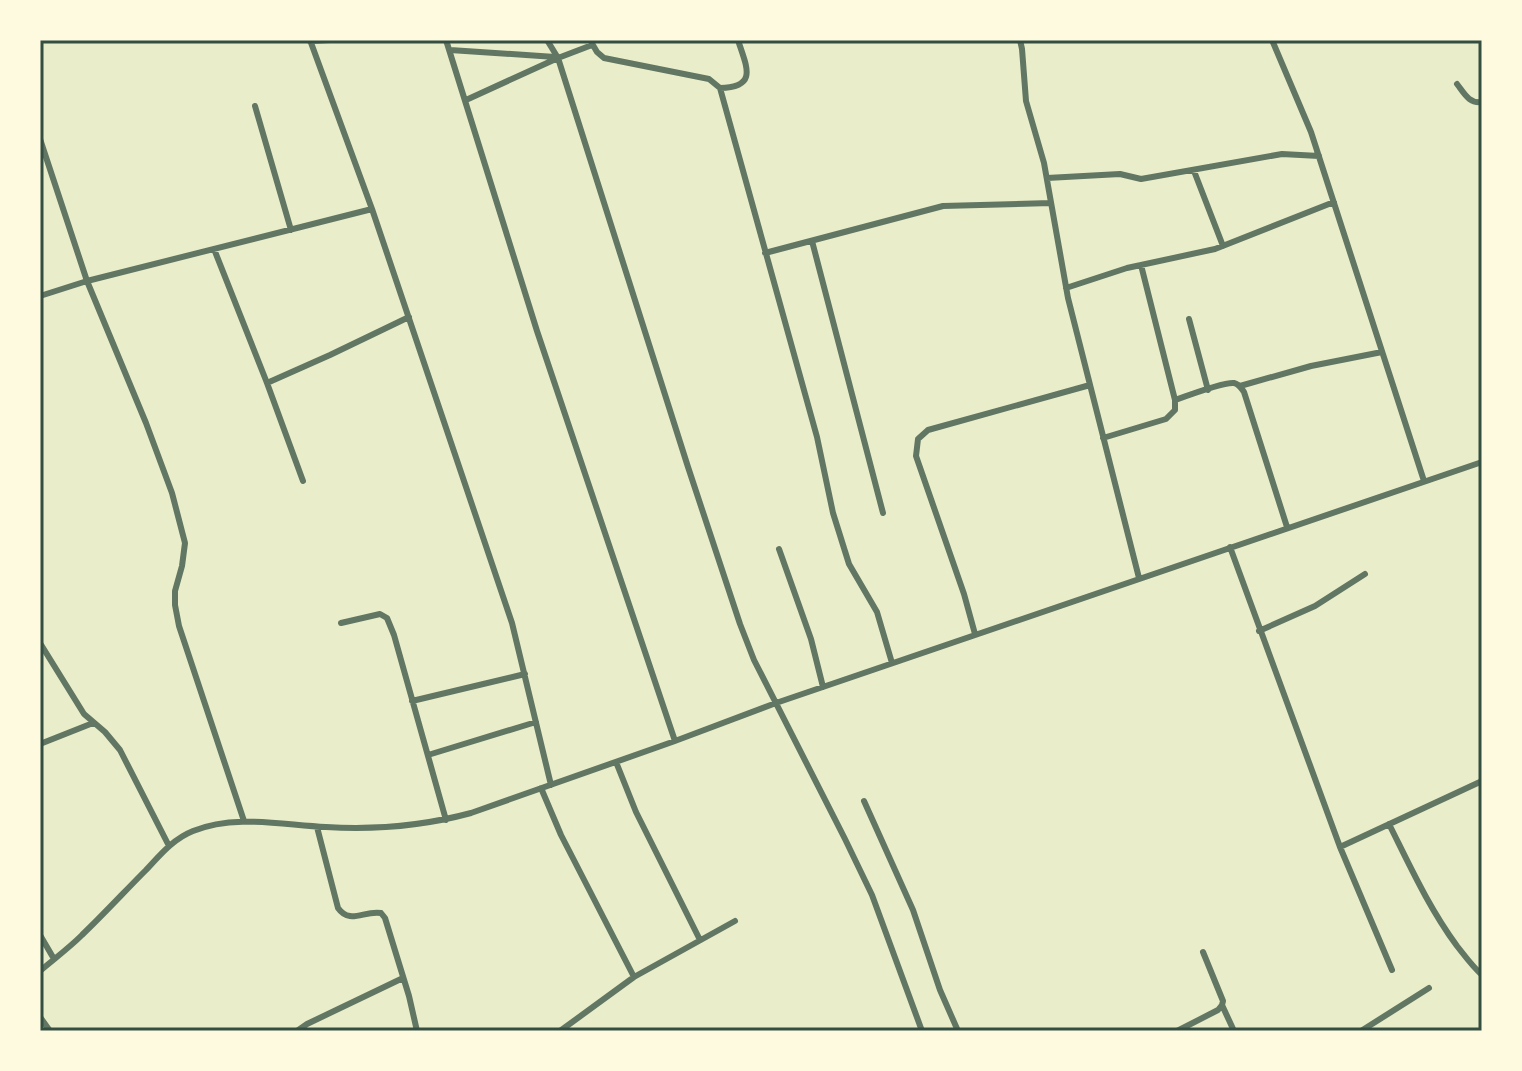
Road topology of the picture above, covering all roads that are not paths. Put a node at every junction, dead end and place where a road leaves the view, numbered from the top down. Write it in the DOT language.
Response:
graph roads {
  1 [pos="310,40"];
  2 [pos="329,40"];
  3 [pos="446,40"];
  4 [pos="547,40"];
  5 [pos="738,40"];
  6 [pos="1020,40"];
  7 [pos="1272,40"];
  8 [pos="591,42"];
  9 [pos="450,50"];
  10 [pos="558,58"];
  11 [pos="1457,84"];
  12 [pos="720,88"];
  13 [pos="466,100"];
  14 [pos="1482,102"];
  15 [pos="255,106"];
  16 [pos="40,139"];
  17 [pos="1319,156"];
  18 [pos="1194,171"];
  19 [pos="1047,178"];
  20 [pos="1334,202"];
  21 [pos="1051,203"];
  22 [pos="372,209"];
  23 [pos="291,230"];
  24 [pos="812,241"];
  25 [pos="1223,246"];
  26 [pos="214,249"];
  27 [pos="765,253"];
  28 [pos="1141,265"];
  29 [pos="87,281"];
  30 [pos="1066,288"];
  31 [pos="40,296"];
  32 [pos="409,317"];
  33 [pos="1189,319"];
  34 [pos="1382,352"];
  35 [pos="267,383"];
  36 [pos="1090,385"];
  37 [pos="1240,386"];
  38 [pos="1208,390"];
  39 [pos="1175,400"];
  40 [pos="1103,438"];
  41 [pos="1481,464"];
  42 [pos="303,481"];
  43 [pos="1424,481"];
  44 [pos="883,513"];
  45 [pos="1287,527"];
  46 [pos="1230,547"];
  47 [pos="779,549"];
  48 [pos="1365,574"];
  49 [pos="1139,578"];
  50 [pos="341,623"];
  51 [pos="1259,631"];
  52 [pos="975,634"];
  53 [pos="40,643"];
  54 [pos="892,663"];
  55 [pos="525,674"];
  56 [pos="823,687"];
  57 [pos="412,701"];
  58 [pos="776,703"];
  59 [pos="536,722"];
  60 [pos="93,723"];
  61 [pos="675,741"];
  62 [pos="40,744"];
  63 [pos="428,755"];
  64 [pos="616,762"];
  65 [pos="1482,781"];
  66 [pos="551,785"];
  67 [pos="541,788"];
  68 [pos="864,801"];
  69 [pos="446,820"];
  70 [pos="244,821"];
  71 [pos="1389,824"];
  72 [pos="317,827"];
  73 [pos="169,846"];
  74 [pos="1340,847"];
  75 [pos="735,921"];
  76 [pos="40,935"];
  77 [pos="700,940"];
  78 [pos="1203,952"];
  79 [pos="54,959"];
  80 [pos="1392,970"];
  81 [pos="40,971"];
  82 [pos="1482,975"];
  83 [pos="634,977"];
  84 [pos="403,978"];
  85 [pos="1429,988"];
  86 [pos="1222,1005"];
  87 [pos="40,1017"];
  88 [pos="50,1031"];
  89 [pos="297,1031"];
  90 [pos="417,1031"];
  91 [pos="560,1031"];
  92 [pos="922,1031"];
  93 [pos="958,1031"];
  94 [pos="1177,1031"];
  95 [pos="1234,1031"];
  96 [pos="1361,1031"];
  1 -- 2 [label="street"];
  1 -- 22 [label="street"];
  3 -- 9 [label="street"];
  4 -- 10 [label="street"];
  5 -- 12 [label="street"];
  6 -- 19 [label="street"];
  7 -- 17 [label="street"];
  8 -- 10 [label="street"];
  8 -- 12 [label="street"];
  9 -- 10 [label="street"];
  9 -- 13 [label="street"];
  10 -- 13 [label="street"];
  10 -- 58 [label="street"];
  11 -- 14 [label="street"];
  12 -- 27 [label="street"];
  13 -- 61 [label="street"];
  15 -- 23 [label="street"];
  16 -- 29 [label="street"];
  17 -- 18 [label="street"];
  17 -- 20 [label="street"];
  18 -- 19 [label="street"];
  18 -- 25 [label="street"];
  19 -- 21 [label="street"];
  20 -- 25 [label="street"];
  20 -- 34 [label="street"];
  21 -- 24 [label="street"];
  21 -- 30 [label="street"];
  22 -- 23 [label="street"];
  22 -- 32 [label="street"];
  23 -- 26 [label="street"];
  24 -- 27 [label="street"];
  24 -- 44 [label="street"];
  25 -- 28 [label="street"];
  26 -- 29 [label="street"];
  26 -- 35 [label="street"];
  27 -- 54 [label="street"];
  28 -- 30 [label="street"];
  28 -- 39 [label="street"];
  29 -- 31 [label="street"];
  29 -- 70 [label="street"];
  30 -- 36 [label="street"];
  32 -- 35 [label="street"];
  32 -- 55 [label="street"];
  33 -- 38 [label="street"];
  34 -- 37 [label="street"];
  34 -- 43 [label="street"];
  35 -- 42 [label="street"];
  36 -- 40 [label="street"];
  36 -- 52 [label="street"];
  37 -- 38 [label="street"];
  37 -- 45 [label="street"];
  38 -- 39 [label="street"];
  39 -- 40 [label="street"];
  40 -- 49 [label="street"];
  41 -- 43 [label="street"];
  43 -- 45 [label="street"];
  45 -- 46 [label="street"];
  46 -- 49 [label="street"];
  46 -- 51 [label="street"];
  47 -- 56 [label="street"];
  48 -- 51 [label="street"];
  49 -- 52 [label="street"];
  50 -- 57 [label="street"];
  51 -- 74 [label="street"];
  52 -- 54 [label="street"];
  53 -- 60 [label="street"];
  54 -- 56 [label="street"];
  55 -- 57 [label="street"];
  55 -- 59 [label="street"];
  56 -- 58 [label="street"];
  57 -- 63 [label="street"];
  58 -- 61 [label="street"];
  58 -- 92 [label="street"];
  59 -- 63 [label="street"];
  59 -- 66 [label="street"];
  60 -- 62 [label="street"];
  60 -- 73 [label="street"];
  61 -- 64 [label="street"];
  63 -- 69 [label="street"];
  64 -- 66 [label="street"];
  64 -- 77 [label="street"];
  65 -- 71 [label="street"];
  66 -- 67 [label="street"];
  67 -- 69 [label="street"];
  67 -- 83 [label="street"];
  68 -- 93 [label="street"];
  69 -- 72 [label="street"];
  70 -- 72 [label="street"];
  70 -- 73 [label="street"];
  71 -- 74 [label="street"];
  71 -- 82 [label="street"];
  72 -- 84 [label="street"];
  73 -- 79 [label="street"];
  74 -- 80 [label="street"];
  75 -- 77 [label="street"];
  76 -- 79 [label="street"];
  77 -- 83 [label="street"];
  78 -- 86 [label="street"];
  79 -- 81 [label="street"];
  83 -- 91 [label="street"];
  84 -- 89 [label="street"];
  84 -- 90 [label="street"];
  85 -- 96 [label="street"];
  86 -- 94 [label="street"];
  86 -- 95 [label="street"];
  87 -- 88 [label="street"];
}
